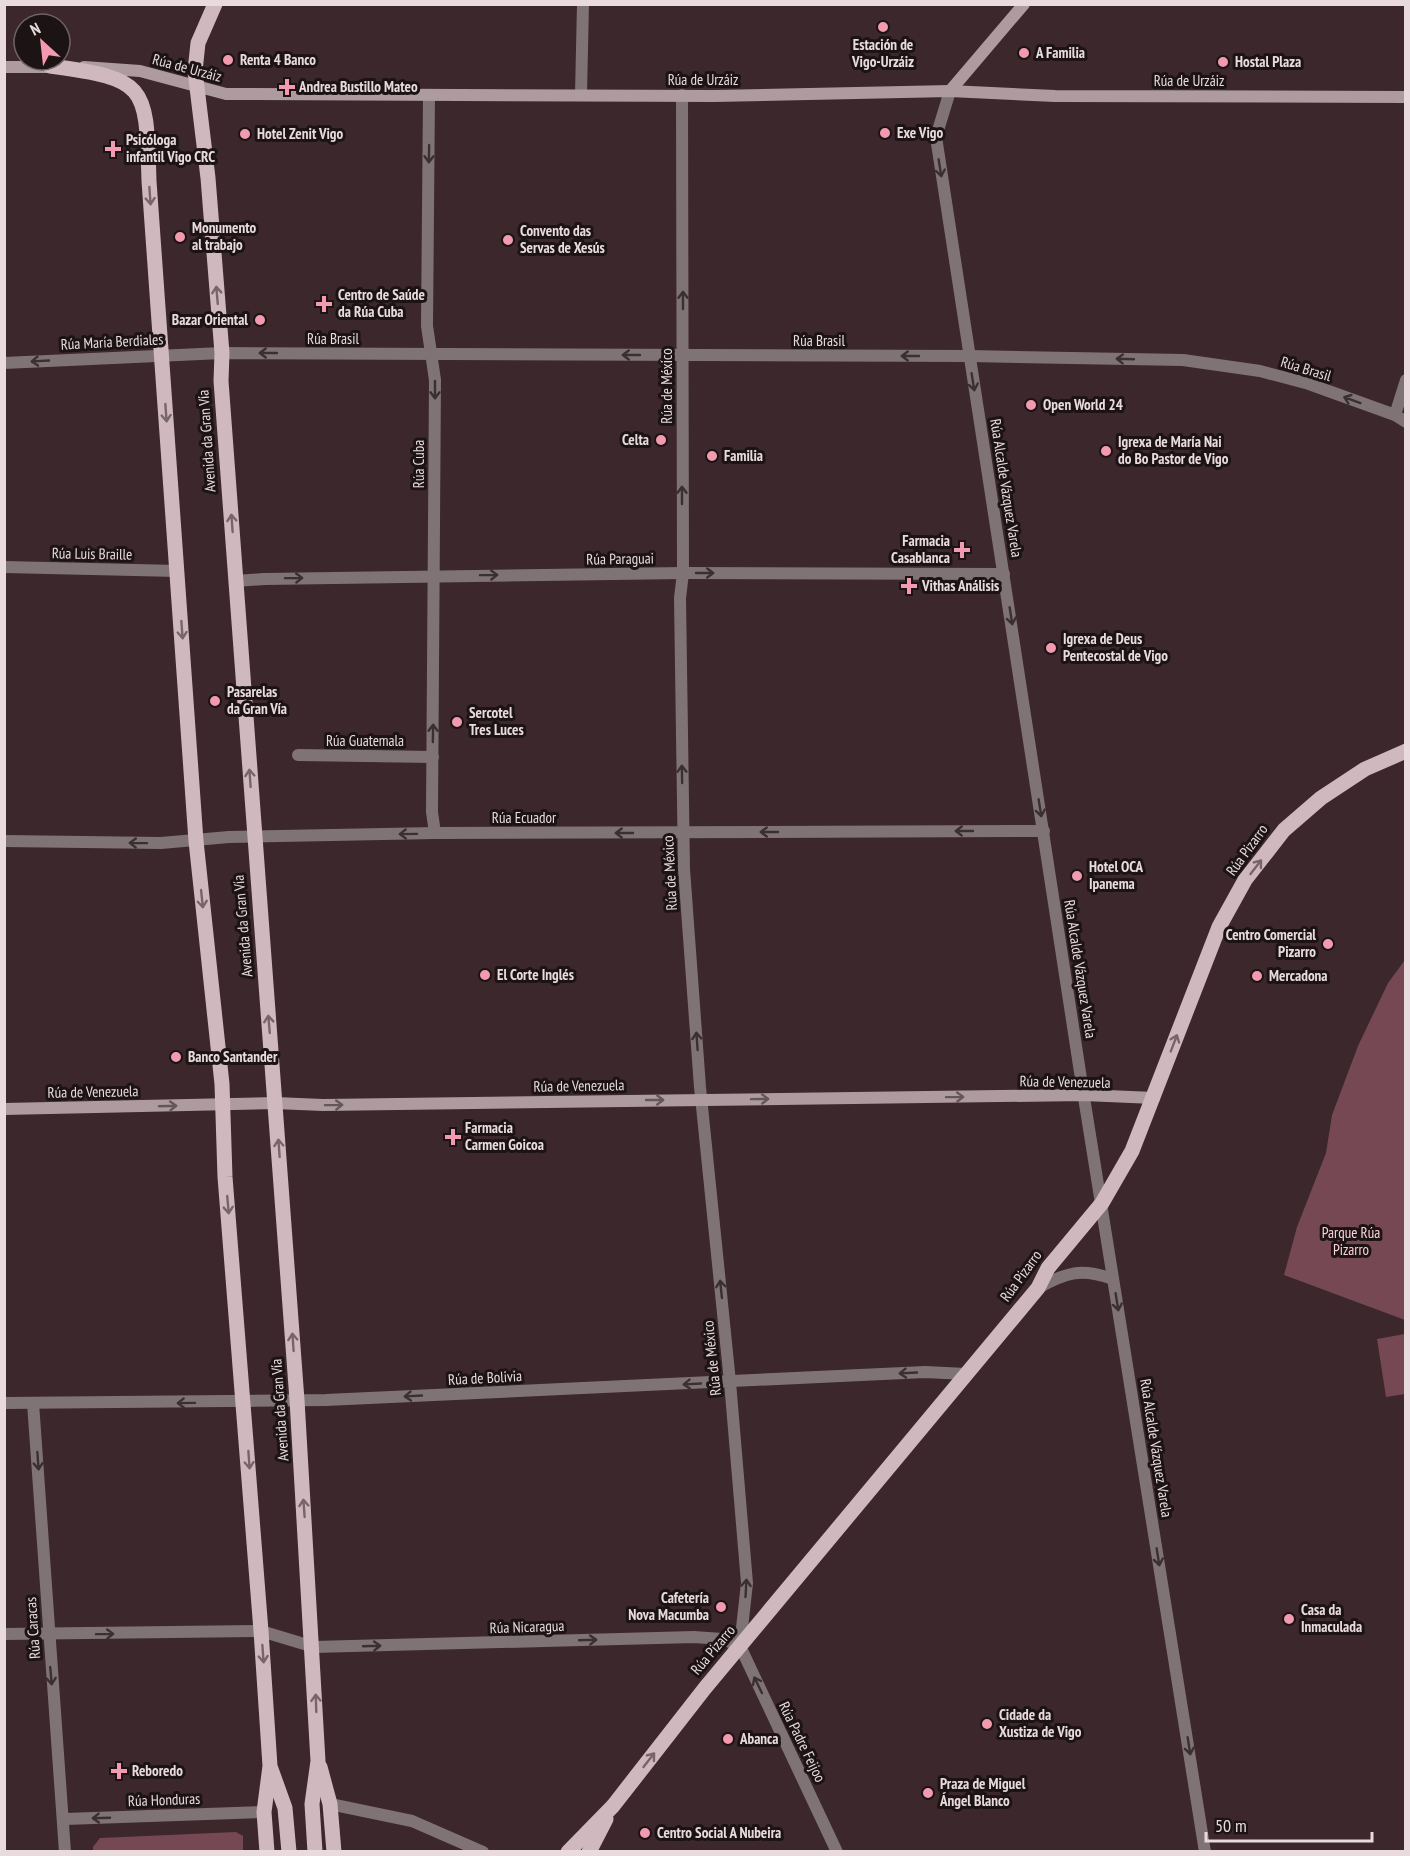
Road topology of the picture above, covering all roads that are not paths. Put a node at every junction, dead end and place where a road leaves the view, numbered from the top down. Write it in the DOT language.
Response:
graph roads {
  1 [pos="215,4"];
  2 [pos="583,4"];
  3 [pos="1024,4"];
  4 [pos="72,66"];
  5 [pos="72,70"];
  6 [pos="198,88"];
  7 [pos="951,92"];
  8 [pos="581,94"];
  9 [pos="429,95"];
  10 [pos="682,95"];
  11 [pos="1406,97"];
  12 [pos="222,353"];
  13 [pos="432,354"];
  14 [pos="162,355"];
  15 [pos="682,355"];
  16 [pos="969,356"];
  17 [pos="4,363"];
  18 [pos="1406,380"];
  19 [pos="1400,418"];
  20 [pos="4,567"];
  21 [pos="178,571"];
  22 [pos="683,573"];
  23 [pos="1004,574"];
  24 [pos="434,576"];
  25 [pos="236,581"];
  26 [pos="1406,751"];
  27 [pos="298,755"];
  28 [pos="433,757"];
  29 [pos="1044,831"];
  30 [pos="435,833"];
  31 [pos="682,833"];
  32 [pos="254,837"];
  33 [pos="4,841"];
  34 [pos="196,841"];
  35 [pos="1084,1095"];
  36 [pos="1154,1098"];
  37 [pos="701,1100"];
  38 [pos="275,1103"];
  39 [pos="222,1105"];
  40 [pos="4,1109"];
  41 [pos="1102,1203"];
  42 [pos="1113,1279"];
  43 [pos="1038,1288"];
  44 [pos="966,1374"];
  45 [pos="730,1382"];
  46 [pos="297,1401"];
  47 [pos="33,1402"];
  48 [pos="244,1402"];
  49 [pos="4,1403"];
  50 [pos="261,1630"];
  51 [pos="4,1634"];
  52 [pos="48,1635"];
  53 [pos="740,1646"];
  54 [pos="314,1647"];
  55 [pos="318,1761"];
  56 [pos="270,1766"];
  57 [pos="330,1804"];
  58 [pos="613,1806"];
  59 [pos="264,1812"];
  60 [pos="65,1819"];
  61 [pos="65,1851"];
  62 [pos="267,1851"];
  63 [pos="290,1851"];
  64 [pos="315,1851"];
  65 [pos="334,1851"];
  66 [pos="483,1851"];
  67 [pos="568,1851"];
  68 [pos="589,1851"];
  69 [pos="837,1851"];
  70 [pos="1205,1851"];
  1 -- 6 [label="main road, Avenida da Gran Vía"];
  2 -- 8 [label="street"];
  3 -- 7 [label="main road"];
  4 -- 6 [label="main road, Rúa de Urzáiz"];
  5 -- 14 [label="main road, one-way"];
  6 -- 9 [label="main road, Rúa de Urzáiz"];
  12 -- 6 [label="main road, Avenida da Gran Vía, one-way"];
  7 -- 10 [label="main road, Rúa de Urzáiz"];
  7 -- 11 [label="main road, Rúa de Urzáiz"];
  7 -- 16 [label="street, Rúa Alcalde Vázquez Varela, one-way"];
  8 -- 9 [label="main road, Rúa de Urzáiz"];
  8 -- 10 [label="main road, Rúa de Urzáiz"];
  9 -- 13 [label="street, Rúa Cuba, one-way"];
  15 -- 10 [label="street, Rúa de México, one-way"];
  13 -- 12 [label="street, Rúa Brasil, one-way"];
  12 -- 14 [label="street, Rúa María Berdiales"];
  25 -- 12 [label="main road, Avenida da Gran Vía, one-way"];
  15 -- 13 [label="street, Rúa Brasil, one-way"];
  13 -- 24 [label="street, Rúa Cuba, one-way"];
  14 -- 17 [label="street, Rúa María Berdiales, one-way"];
  14 -- 21 [label="main road, one-way"];
  16 -- 15 [label="street, Rúa Brasil, one-way"];
  22 -- 15 [label="street, Rúa de México, one-way"];
  19 -- 16 [label="street, Rúa Brasil, one-way"];
  16 -- 23 [label="street, Rúa Alcalde Vázquez Varela, one-way"];
  18 -- 19 [label="street"];
  20 -- 21 [label="street, Rúa Luis Braille"];
  21 -- 34 [label="main road, one-way"];
  22 -- 23 [label="street, Rúa Paraguai, one-way"];
  24 -- 22 [label="street, Rúa Paraguai, one-way"];
  31 -- 22 [label="street, Rúa de México, one-way"];
  23 -- 29 [label="street, Rúa Alcalde Vázquez Varela, one-way"];
  25 -- 24 [label="street, Rúa Paraguai, one-way"];
  28 -- 24 [label="street, Rúa Cuba, one-way"];
  32 -- 25 [label="main road, Avenida da Gran Vía, one-way"];
  36 -- 26 [label="main road, Rúa Pizarro, one-way"];
  27 -- 28 [label="street, Rúa Guatemala"];
  28 -- 30 [label="street, Rúa Cuba"];
  29 -- 31 [label="street, Rúa Ecuador, one-way"];
  29 -- 35 [label="street, Rúa Alcalde Vázquez Varela"];
  31 -- 30 [label="street, Rúa Ecuador, one-way"];
  30 -- 32 [label="street, Rúa Ecuador, one-way"];
  37 -- 31 [label="street, Rúa de México, one-way"];
  32 -- 34 [label="street, Rúa Ecuador"];
  38 -- 32 [label="main road, Avenida da Gran Vía, one-way"];
  34 -- 33 [label="street, Rúa Ecuador, one-way"];
  34 -- 39 [label="main road, one-way"];
  35 -- 36 [label="main road, Rúa de Venezuela"];
  37 -- 35 [label="main road, Rúa de Venezuela, one-way"];
  35 -- 41 [label="street, Rúa Alcalde Vázquez Varela"];
  36 -- 41 [label="main road, Rúa Pizarro"];
  38 -- 37 [label="main road, Rúa de Venezuela, one-way"];
  45 -- 37 [label="street, Rúa de México, one-way"];
  38 -- 39 [label="main road, Rúa de Venezuela"];
  46 -- 38 [label="main road, Avenida da Gran Vía, one-way"];
  40 -- 39 [label="main road, Rúa de Venezuela, one-way"];
  39 -- 48 [label="main road, one-way"];
  41 -- 42 [label="street, Rúa Alcalde Vázquez Varela"];
  41 -- 43 [label="main road, Rúa Pizarro"];
  42 -- 43 [label="street"];
  42 -- 70 [label="street, Rúa Alcalde Vázquez Varela, one-way"];
  43 -- 44 [label="main road, Rúa Pizarro"];
  44 -- 45 [label="street, Rúa de Bolivia, one-way"];
  44 -- 53 [label="main road, Rúa Pizarro"];
  45 -- 46 [label="street, Rúa de Bolivia, one-way"];
  53 -- 45 [label="street, Rúa de México, one-way"];
  46 -- 48 [label="street, Rúa de Bolivia"];
  54 -- 46 [label="main road, Avenida da Gran Vía, one-way"];
  48 -- 47 [label="street, Rúa de Bolivia, one-way"];
  47 -- 49 [label="street, Rúa de Bolivia"];
  47 -- 52 [label="street, Rúa Caracas, one-way"];
  48 -- 50 [label="main road, one-way"];
  52 -- 50 [label="street, one-way"];
  50 -- 54 [label="street, Rúa Nicaragua"];
  50 -- 56 [label="main road, one-way"];
  51 -- 52 [label="street"];
  52 -- 60 [label="street, Rúa Caracas, one-way"];
  54 -- 53 [label="street, Rúa Nicaragua, one-way"];
  58 -- 53 [label="main road, Rúa Pizarro, one-way"];
  69 -- 53 [label="street, Rúa Padre Feijoo, one-way"];
  55 -- 54 [label="main road, Avenida da Gran Vía, one-way"];
  55 -- 57 [label="main road, Avenida da Gran Vía"];
  55 -- 64 [label="main road, Avenida da Gran Vía"];
  56 -- 59 [label="main road"];
  56 -- 63 [label="main road"];
  57 -- 65 [label="main road, Avenida da Gran Vía"];
  57 -- 66 [label="street"];
  58 -- 67 [label="main road, Rúa Pizarro"];
  58 -- 68 [label="main road, Rúa Pizarro"];
  59 -- 60 [label="street, Rúa Honduras, one-way"];
  59 -- 62 [label="main road"];
  60 -- 61 [label="street, Rúa Caracas"];
}
